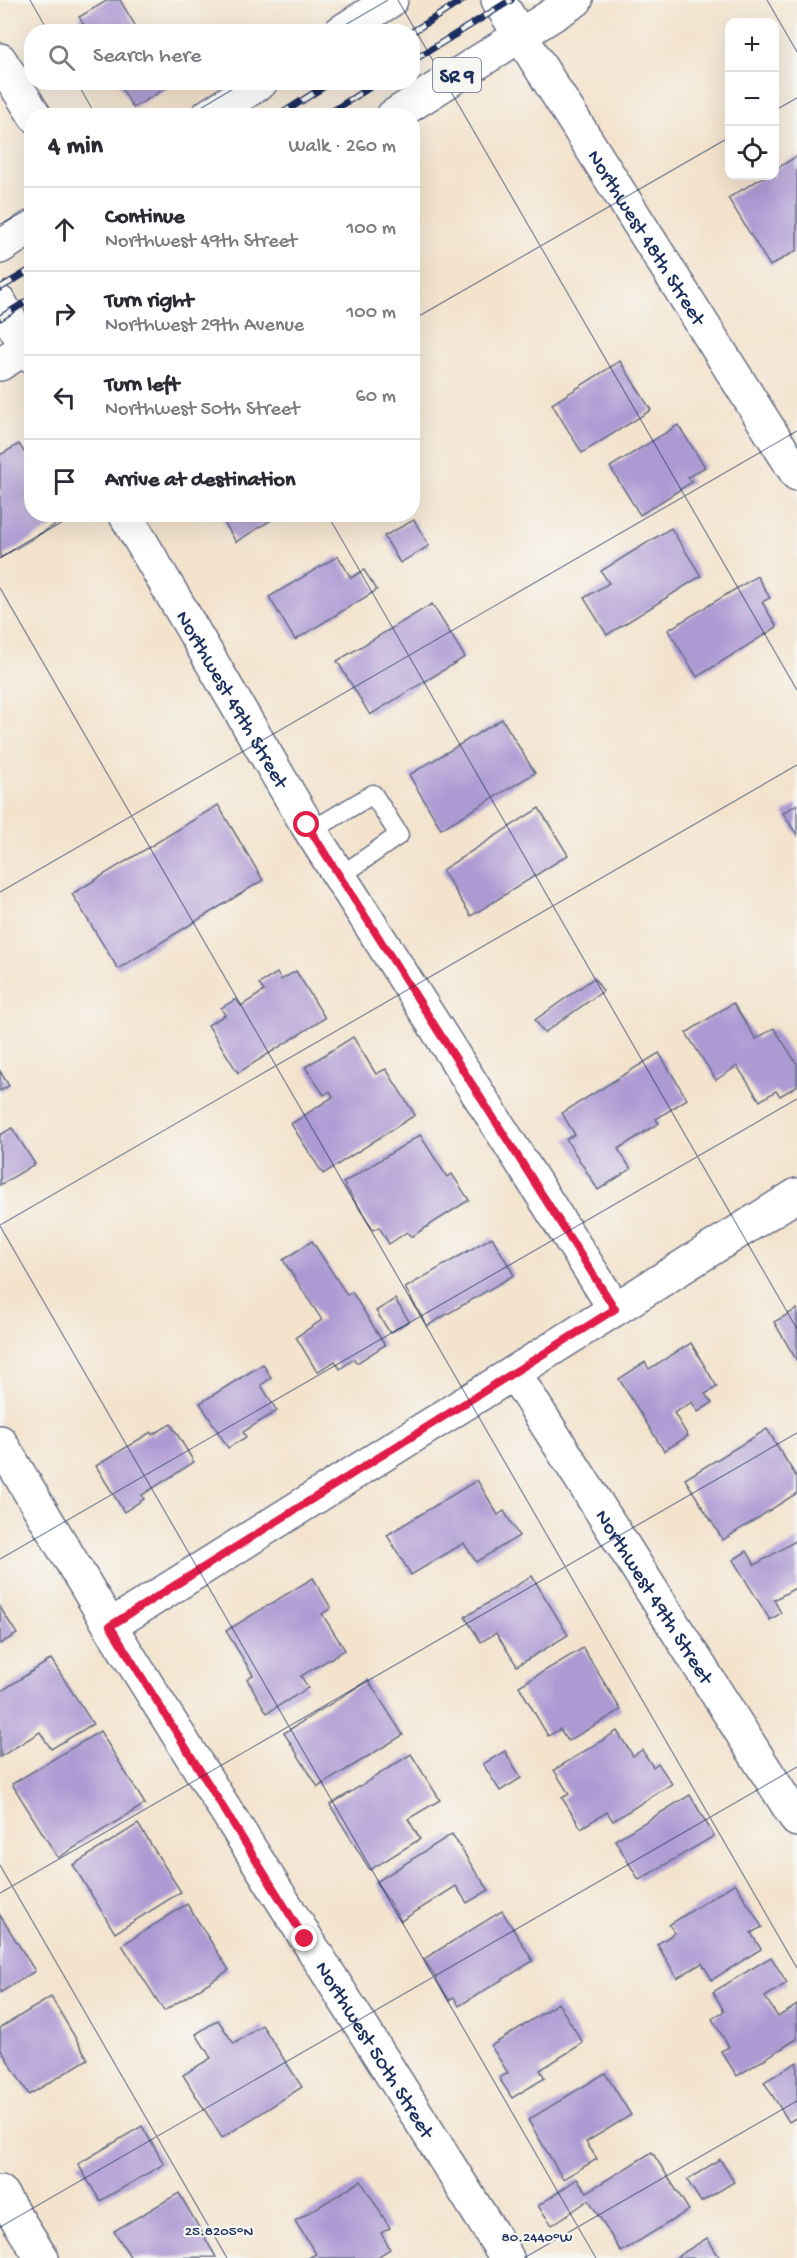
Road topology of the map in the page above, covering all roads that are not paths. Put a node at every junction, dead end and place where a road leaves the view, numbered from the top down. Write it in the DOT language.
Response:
graph roads {
  1 [pos="391,0"];
  2 [pos="498,0"];
  3 [pos="576,0"];
  4 [pos="354,24"];
  5 [pos="521,34"];
  6 [pos="0,60"];
  7 [pos="249,90"];
  8 [pos="29,108"];
  9 [pos="220,108"];
  10 [pos="405,108"];
  11 [pos="24,232"];
  12 [pos="0,247"];
  13 [pos="0,303"];
  14 [pos="22,353"];
  15 [pos="797,474"];
  16 [pos="130,522"];
  17 [pos="311,831"];
  18 [pos="339,877"];
  19 [pos="797,1195"];
  20 [pos="615,1309"];
  21 [pos="514,1373"];
  22 [pos="0,1442"];
  23 [pos="110,1626"];
  24 [pos="797,1820"];
  25 [pos="0,2192"];
  26 [pos="42,2258"];
  27 [pos="507,2258"];
  1 -- 4 [label="street"];
  2 -- 5 [label="street, Northwest 48th Street"];
  3 -- 5 [label="street, SR 9"];
  5 -- 10 [label="street, SR 9"];
  5 -- 15 [label="street, Northwest 48th Street"];
  6 -- 8 [label="street"];
  7 -- 9 [label="street"];
  11 -- 12 [label="street"];
  13 -- 14 [label="street"];
  16 -- 17 [label="street, Northwest 49th Street"];
  17 -- 18 [label="street, Northwest 49th Street"];
  17 -- 18 [label="lane"];
  18 -- 20 [label="street, Northwest 49th Street"];
  19 -- 20 [label="street"];
  20 -- 21 [label="street"];
  21 -- 23 [label="street"];
  21 -- 24 [label="street, Northwest 49th Street"];
  22 -- 23 [label="street, Northwest 50th Street"];
  23 -- 27 [label="street, Northwest 50th Street"];
  25 -- 26 [label="street"];
}
